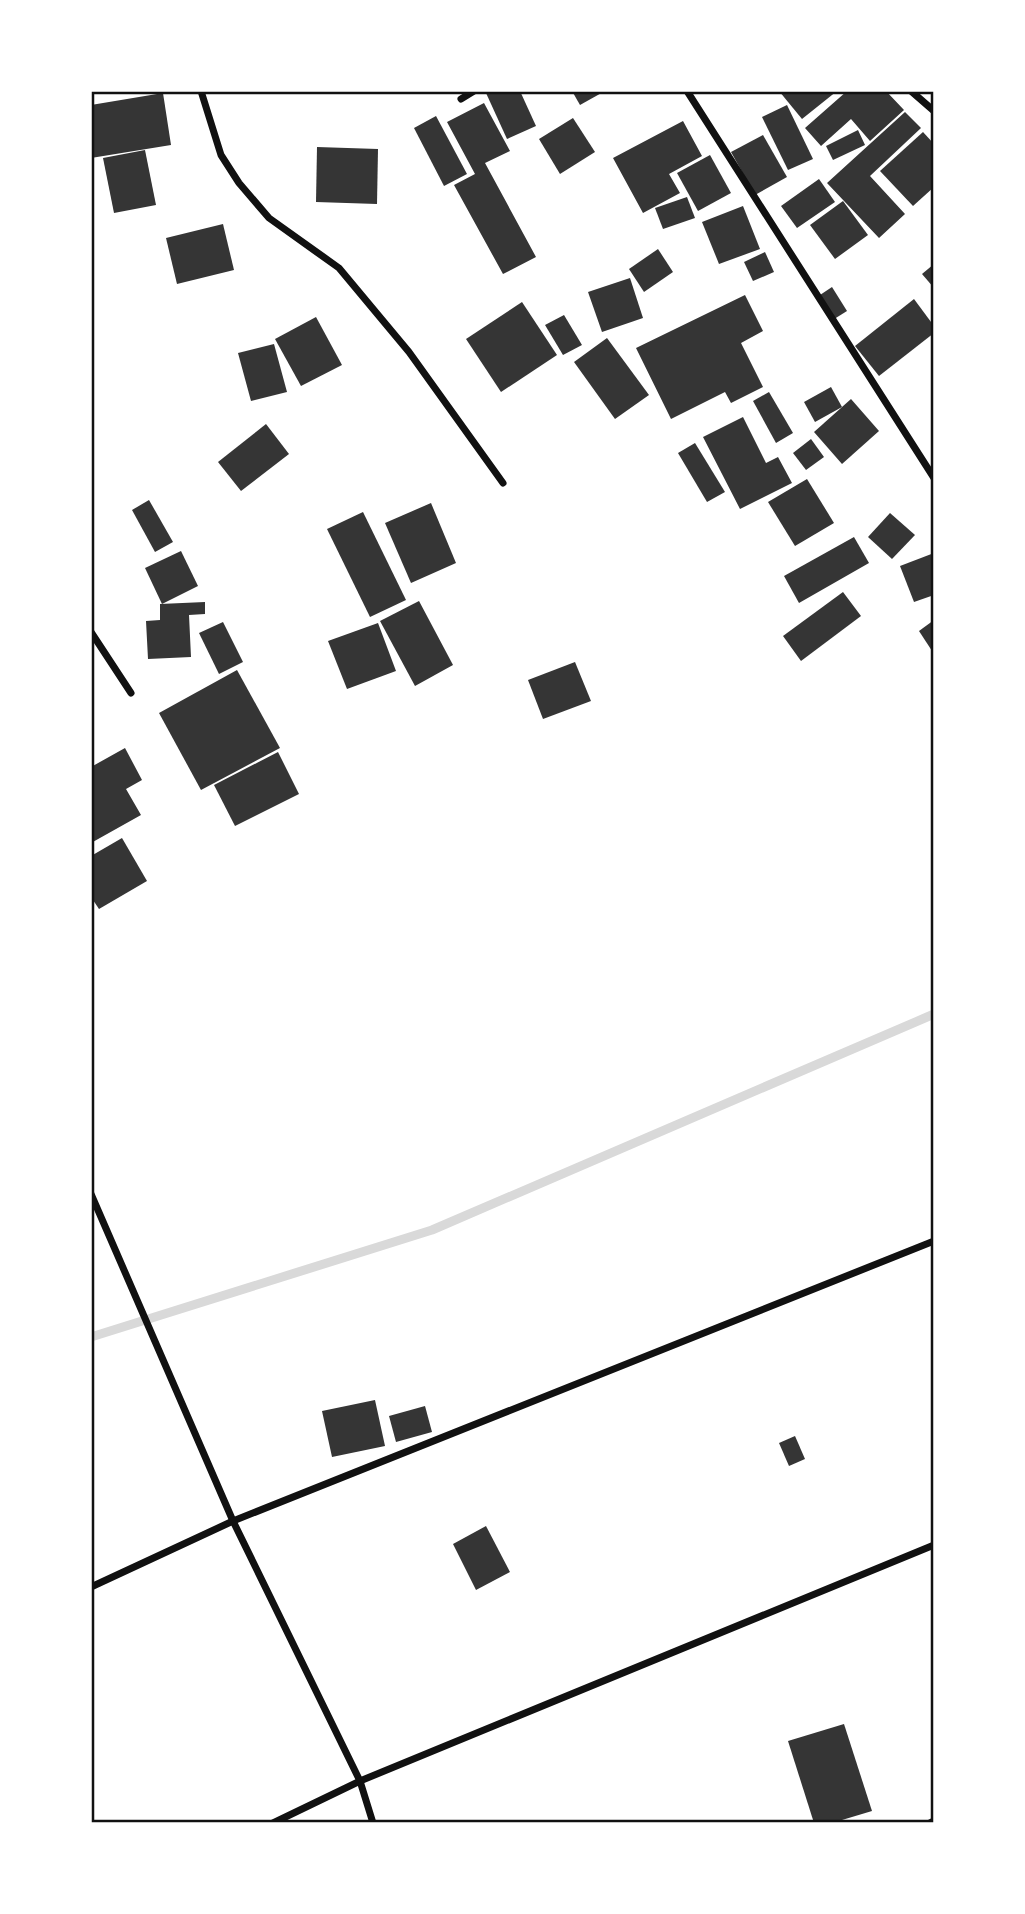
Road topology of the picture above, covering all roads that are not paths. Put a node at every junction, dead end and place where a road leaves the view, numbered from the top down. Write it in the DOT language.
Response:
graph roads {
  1 [pos="201,91"];
  2 [pos="474,91"];
  3 [pos="687,91"];
  4 [pos="911,91"];
  5 [pos="461,99"];
  6 [pos="934,111"];
  7 [pos="934,478"];
  8 [pos="503,483"];
  9 [pos="91,632"];
  10 [pos="131,693"];
  11 [pos="91,1194"];
  12 [pos="934,1241"];
  13 [pos="233,1521"];
  14 [pos="934,1545"];
  15 [pos="91,1587"];
  16 [pos="360,1781"];
  17 [pos="273,1823"];
  18 [pos="373,1823"];
  1 -- 8 [label="street"];
  2 -- 5 [label="street"];
  3 -- 7 [label="street"];
  4 -- 6 [label="street"];
  9 -- 10 [label="street"];
  11 -- 13 [label="street"];
  12 -- 13 [label="street"];
  13 -- 15 [label="street"];
  13 -- 16 [label="street"];
  14 -- 16 [label="street"];
  16 -- 17 [label="street"];
  16 -- 18 [label="street"];
}
